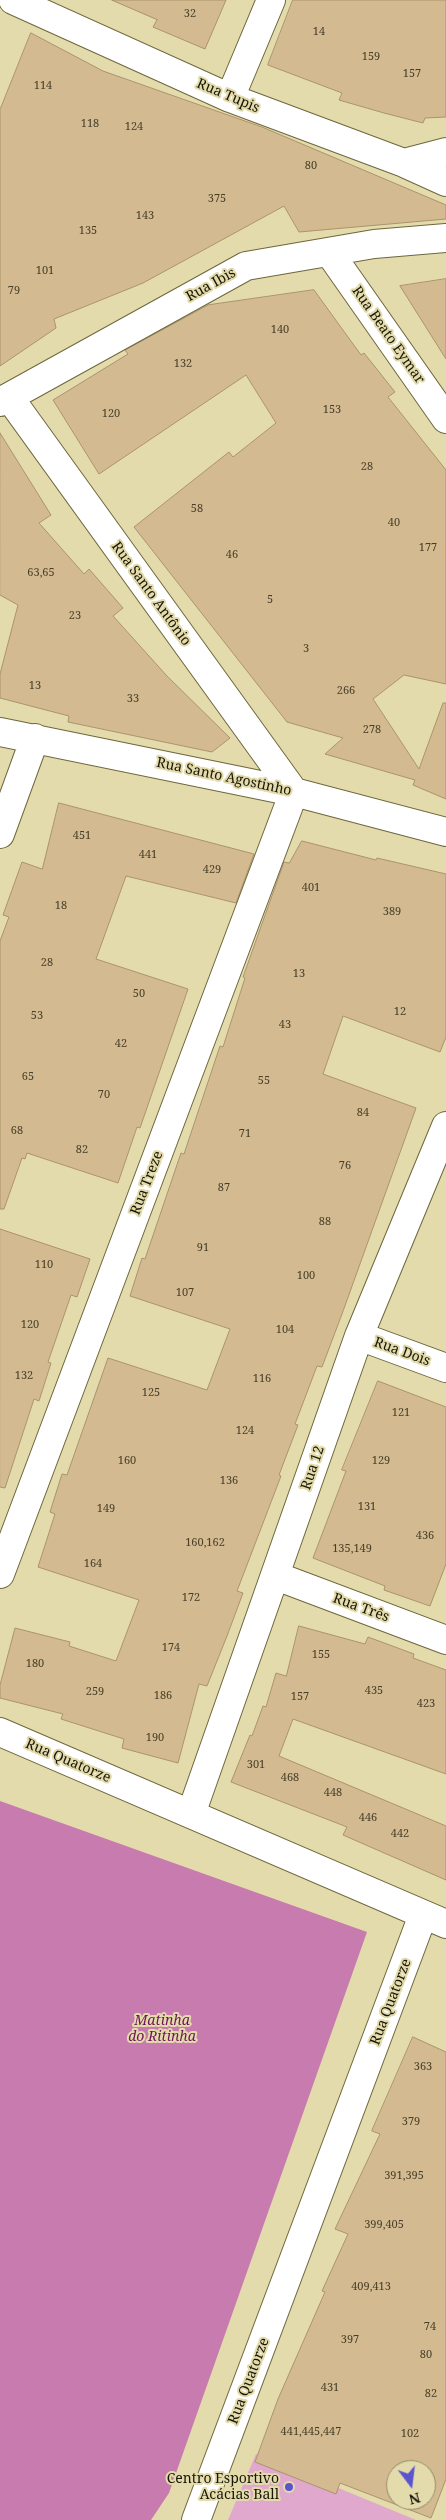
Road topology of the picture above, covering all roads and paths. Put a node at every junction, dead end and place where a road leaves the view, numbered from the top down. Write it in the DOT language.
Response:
graph roads {
  1 [pos="13,0"];
  2 [pos="271,0"];
  3 [pos="230,98"];
  4 [pos="446,152"];
  5 [pos="404,163"];
  6 [pos="446,182"];
  7 [pos="446,238"];
  8 [pos="329,252"];
  9 [pos="4,399"];
  10 [pos="446,419"];
  11 [pos="0,732"];
  12 [pos="36,738"];
  13 [pos="294,792"];
  14 [pos="446,832"];
  15 [pos="0,834"];
  16 [pos="446,1126"];
  17 [pos="359,1336"];
  18 [pos="446,1368"];
  19 [pos="0,1574"];
  20 [pos="276,1576"];
  21 [pos="446,1640"];
  22 [pos="0,1732"];
  23 [pos="190,1814"];
  24 [pos="435,1919"];
  25 [pos="196,2520"];
  1 -- 3 [label="street, Rua Tupis"];
  2 -- 3 [label="street"];
  3 -- 5 [label="street, Rua Tupis"];
  4 -- 5 [label="street"];
  5 -- 6 [label="street, Rua Tupis"];
  7 -- 8 [label="street, Rua Ibis"];
  8 -- 9 [label="street, Rua Ibis"];
  8 -- 10 [label="street, Rua Beato Eymar"];
  9 -- 13 [label="street, Rua Santo Antônio"];
  11 -- 12 [label="street, Rua Santo Agostinho"];
  12 -- 13 [label="street, Rua Santo Agostinho"];
  12 -- 15 [label="street"];
  13 -- 14 [label="street, Rua Santo Agostinho"];
  13 -- 19 [label="street, Rua Treze"];
  16 -- 17 [label="street, Rua 12"];
  17 -- 18 [label="street, Rua Dois"];
  17 -- 20 [label="street, Rua 12"];
  20 -- 21 [label="street, Rua Três"];
  20 -- 23 [label="street, Rua 12"];
  22 -- 23 [label="street, Rua Quatorze"];
  23 -- 24 [label="street, Rua Quatorze"];
  24 -- 25 [label="street, Rua Quatorze"];
}
